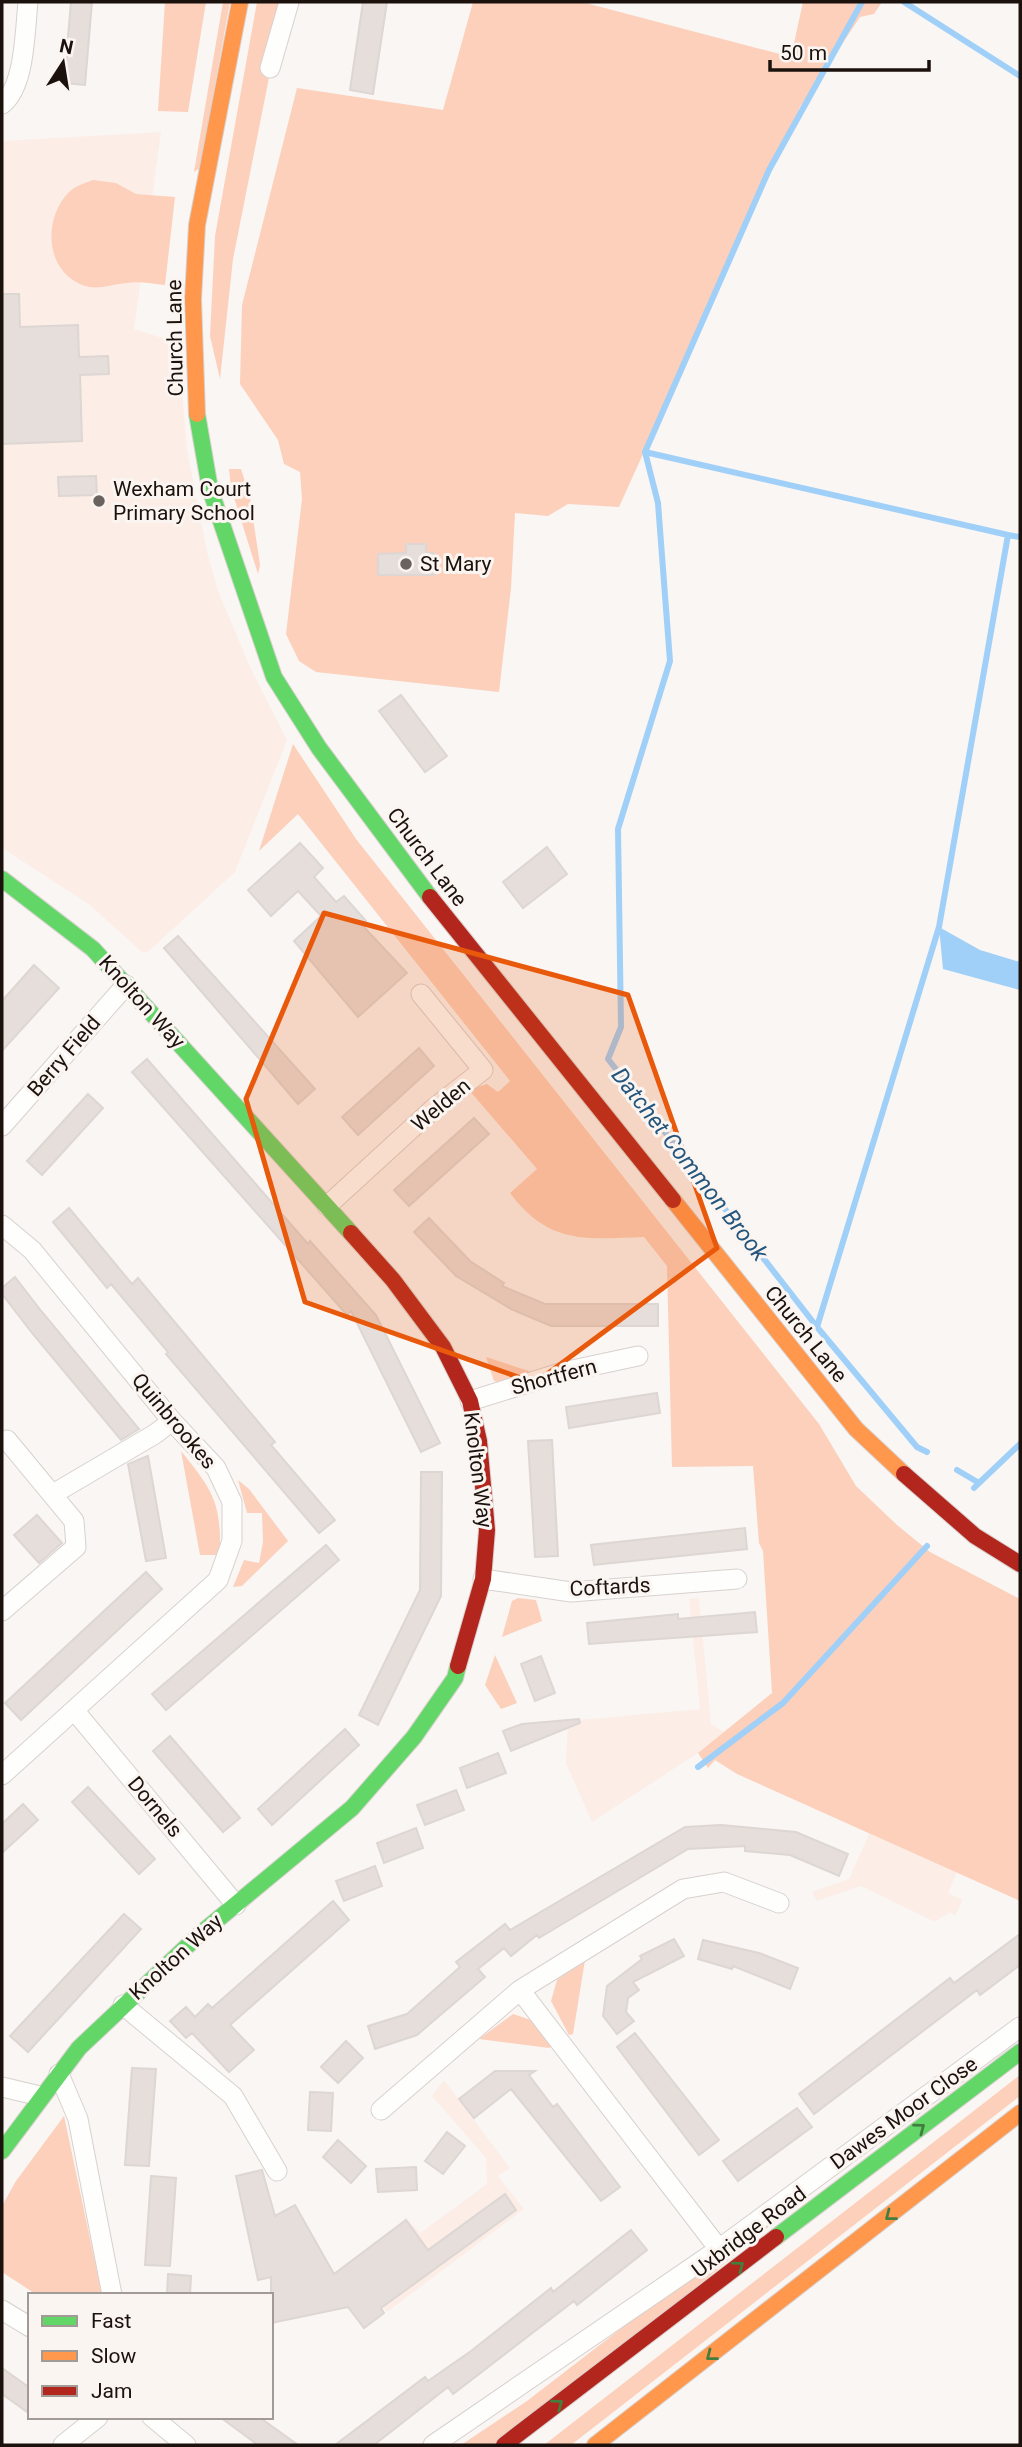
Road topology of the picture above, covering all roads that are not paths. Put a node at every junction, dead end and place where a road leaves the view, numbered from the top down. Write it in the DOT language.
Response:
graph roads {
  1 [pos="28,2"];
  2 [pos="240,2"];
  3 [pos="289,2"];
  4 [pos="270,68"];
  5 [pos="2,104"];
  6 [pos="3,881"];
  7 [pos="126,985"];
  8 [pos="421,994"];
  9 [pos="2,1126"];
  10 [pos="327,1206"];
  11 [pos="2,1225"];
  12 [pos="638,1356"];
  13 [pos="470,1401"];
  14 [pos="172,1421"];
  15 [pos="7,1440"];
  16 [pos="53,1494"];
  17 [pos="1020,1564"];
  18 [pos="737,1578"];
  19 [pos="483,1579"];
  20 [pos="2,1611"];
  21 [pos="74,1710"];
  22 [pos="2,1775"];
  23 [pos="779,1903"];
  24 [pos="236,1905"];
  25 [pos="520,1990"];
  26 [pos="123,2004"];
  27 [pos="1020,2026"];
  28 [pos="1020,2052"];
  29 [pos="59,2074"];
  30 [pos="2,2087"];
  31 [pos="40,2096"];
  32 [pos="382,2110"];
  33 [pos="1020,2113"];
  34 [pos="2,2151"];
  35 [pos="277,2171"];
  36 [pos="719,2249"];
  37 [pos="111,2293"];
  38 [pos="2,2310"];
  39 [pos="28,2326"];
  40 [pos="96,2419"];
  41 [pos="154,2419"];
  42 [pos="63,2445"];
  43 [pos="186,2445"];
  44 [pos="433,2445"];
  45 [pos="504,2445"];
  46 [pos="595,2445"];
  1 -- 5 [label="street"];
  2 -- 17 [label="street, Church Lane"];
  3 -- 4 [label="street"];
  6 -- 7 [label="street, Knolton Way"];
  7 -- 9 [label="street, Berry Field"];
  7 -- 10 [label="street, Knolton Way"];
  8 -- 10 [label="street, Welden"];
  10 -- 13 [label="street, Knolton Way"];
  11 -- 14 [label="street, Quinbrookes"];
  12 -- 13 [label="street, Shortfern"];
  13 -- 19 [label="street, Knolton Way"];
  14 -- 16 [label="street"];
  14 -- 21 [label="street, Quinbrookes"];
  15 -- 16 [label="street"];
  16 -- 20 [label="street"];
  18 -- 19 [label="street, Coftards"];
  19 -- 24 [label="street, Knolton Way"];
  21 -- 22 [label="street, Quinbrookes"];
  21 -- 24 [label="street, Dornels"];
  23 -- 25 [label="street"];
  24 -- 26 [label="street, Knolton Way"];
  25 -- 32 [label="street"];
  25 -- 36 [label="street"];
  26 -- 29 [label="street, Knolton Way"];
  26 -- 35 [label="street"];
  27 -- 36 [label="street, Dawes Moor Close"];
  45 -- 28 [label="street, Uxbridge Road, one-way"];
  29 -- 31 [label="street, Knolton Way"];
  29 -- 37 [label="street"];
  30 -- 31 [label="street"];
  31 -- 34 [label="street, Knolton Way"];
  33 -- 46 [label="street, one-way"];
  36 -- 44 [label="street, Dawes Moor Close"];
  38 -- 39 [label="street"];
  40 -- 42 [label="street"];
  41 -- 43 [label="street"];
}
